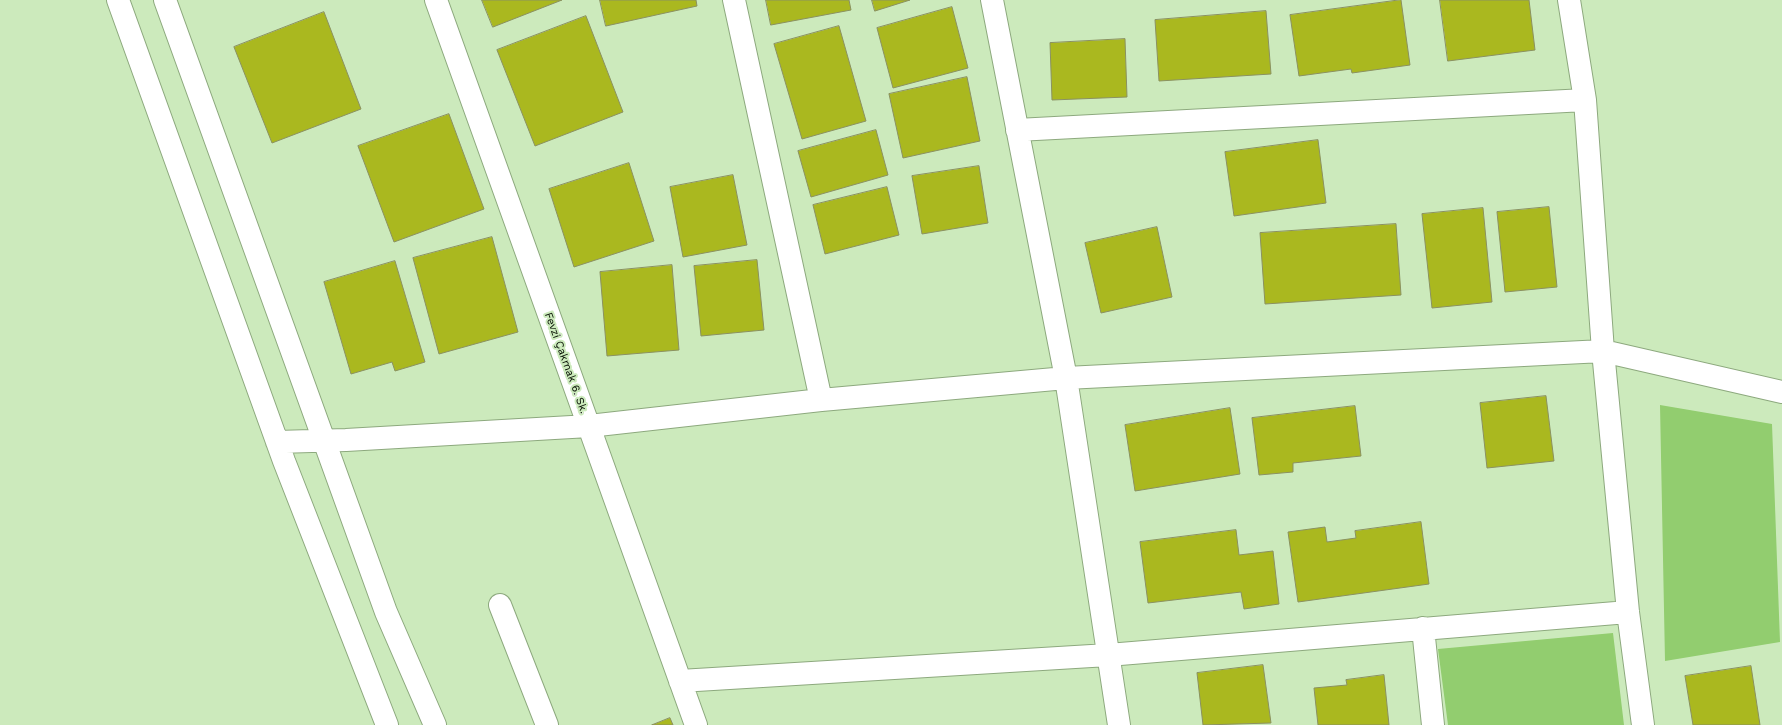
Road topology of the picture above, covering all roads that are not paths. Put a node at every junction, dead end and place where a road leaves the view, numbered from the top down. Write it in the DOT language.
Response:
graph roads {
  1 [pos="118,0"];
  2 [pos="165,0"];
  3 [pos="436,0"];
  4 [pos="734,0"];
  5 [pos="992,0"];
  6 [pos="1569,0"];
  7 [pos="1585,100"];
  8 [pos="1017,130"];
  9 [pos="1603,351"];
  10 [pos="1066,378"];
  11 [pos="1782,392"];
  12 [pos="821,400"];
  13 [pos="589,426"];
  14 [pos="324,441"];
  15 [pos="277,442"];
  16 [pos="500,605"];
  17 [pos="1628,612"];
  18 [pos="1423,628"];
  19 [pos="1108,655"];
  20 [pos="680,681"];
  21 [pos="387,725"];
  22 [pos="435,725"];
  23 [pos="547,725"];
  24 [pos="696,725"];
  25 [pos="1120,725"];
  26 [pos="1433,725"];
  27 [pos="1643,725"];
  1 -- 15 [label="street"];
  2 -- 14 [label="street"];
  3 -- 13 [label="street, Fevzi Çakmak 6. Sk."];
  4 -- 12 [label="street"];
  5 -- 8 [label="street"];
  6 -- 7 [label="street"];
  7 -- 8 [label="street"];
  7 -- 9 [label="street"];
  8 -- 10 [label="street"];
  9 -- 10 [label="street"];
  9 -- 11 [label="street"];
  9 -- 17 [label="street"];
  10 -- 12 [label="street"];
  10 -- 19 [label="street"];
  12 -- 13 [label="street"];
  13 -- 14 [label="street"];
  13 -- 20 [label="street, Fevzi Çakmak 6. Sk."];
  14 -- 15 [label="street"];
  14 -- 22 [label="street"];
  15 -- 21 [label="street"];
  16 -- 23 [label="street"];
  17 -- 18 [label="street"];
  17 -- 27 [label="street"];
  18 -- 19 [label="street"];
  18 -- 26 [label="street"];
  19 -- 20 [label="street"];
  19 -- 25 [label="street"];
  20 -- 24 [label="street, Fevzi Çakmak 6. Sk."];
}
